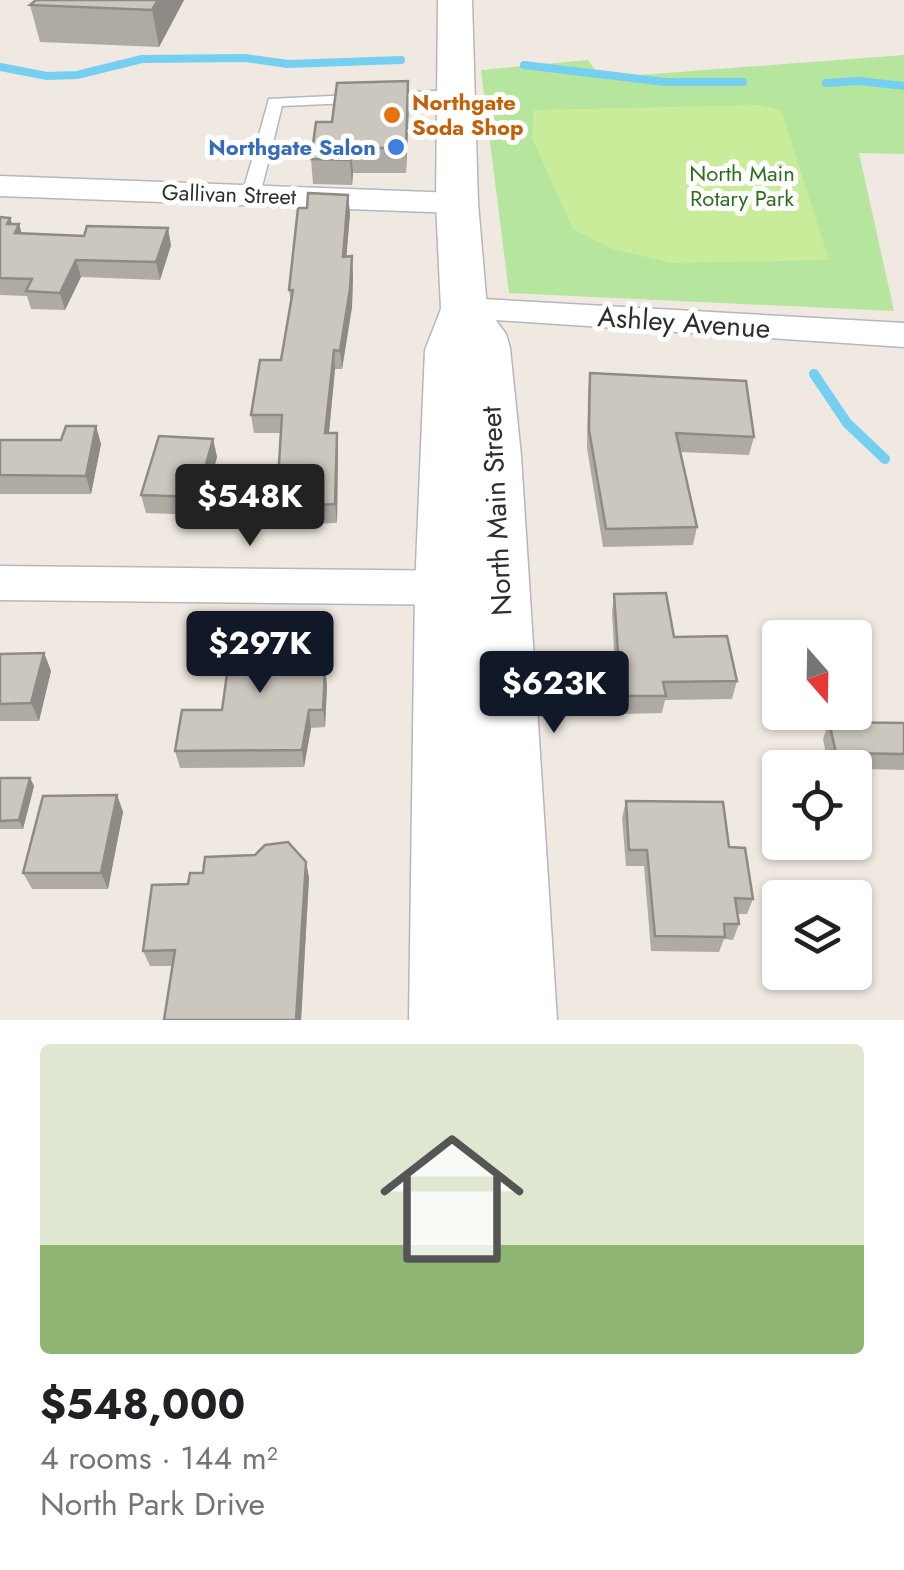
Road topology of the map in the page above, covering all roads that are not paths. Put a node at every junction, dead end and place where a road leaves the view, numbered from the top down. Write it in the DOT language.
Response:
graph roads {
  1 [pos="455,0"];
  2 [pos="456,95"];
  3 [pos="0,186"];
  4 [pos="251,195"];
  5 [pos="457,204"];
  6 [pos="464,308"];
  7 [pos="904,335"];
  8 [pos="0,583"];
  9 [pos="472,588"];
  10 [pos="447,1020"];
  11 [pos="519,1020"];
  1 -- 2 [label="street, North Main Street"];
  2 -- 4 [label="lane"];
  2 -- 5 [label="street, North Main Street"];
  3 -- 4 [label="street, Gallivan Street"];
  4 -- 5 [label="street, Gallivan Street"];
  5 -- 6 [label="street, North Main Street"];
  6 -- 7 [label="street, Ashley Avenue"];
  6 -- 9 [label="street, North Main Street"];
  8 -- 9 [label="street"];
  9 -- 10 [label="street, North Main Street"];
  9 -- 11 [label="street, North Main Street"];
}
